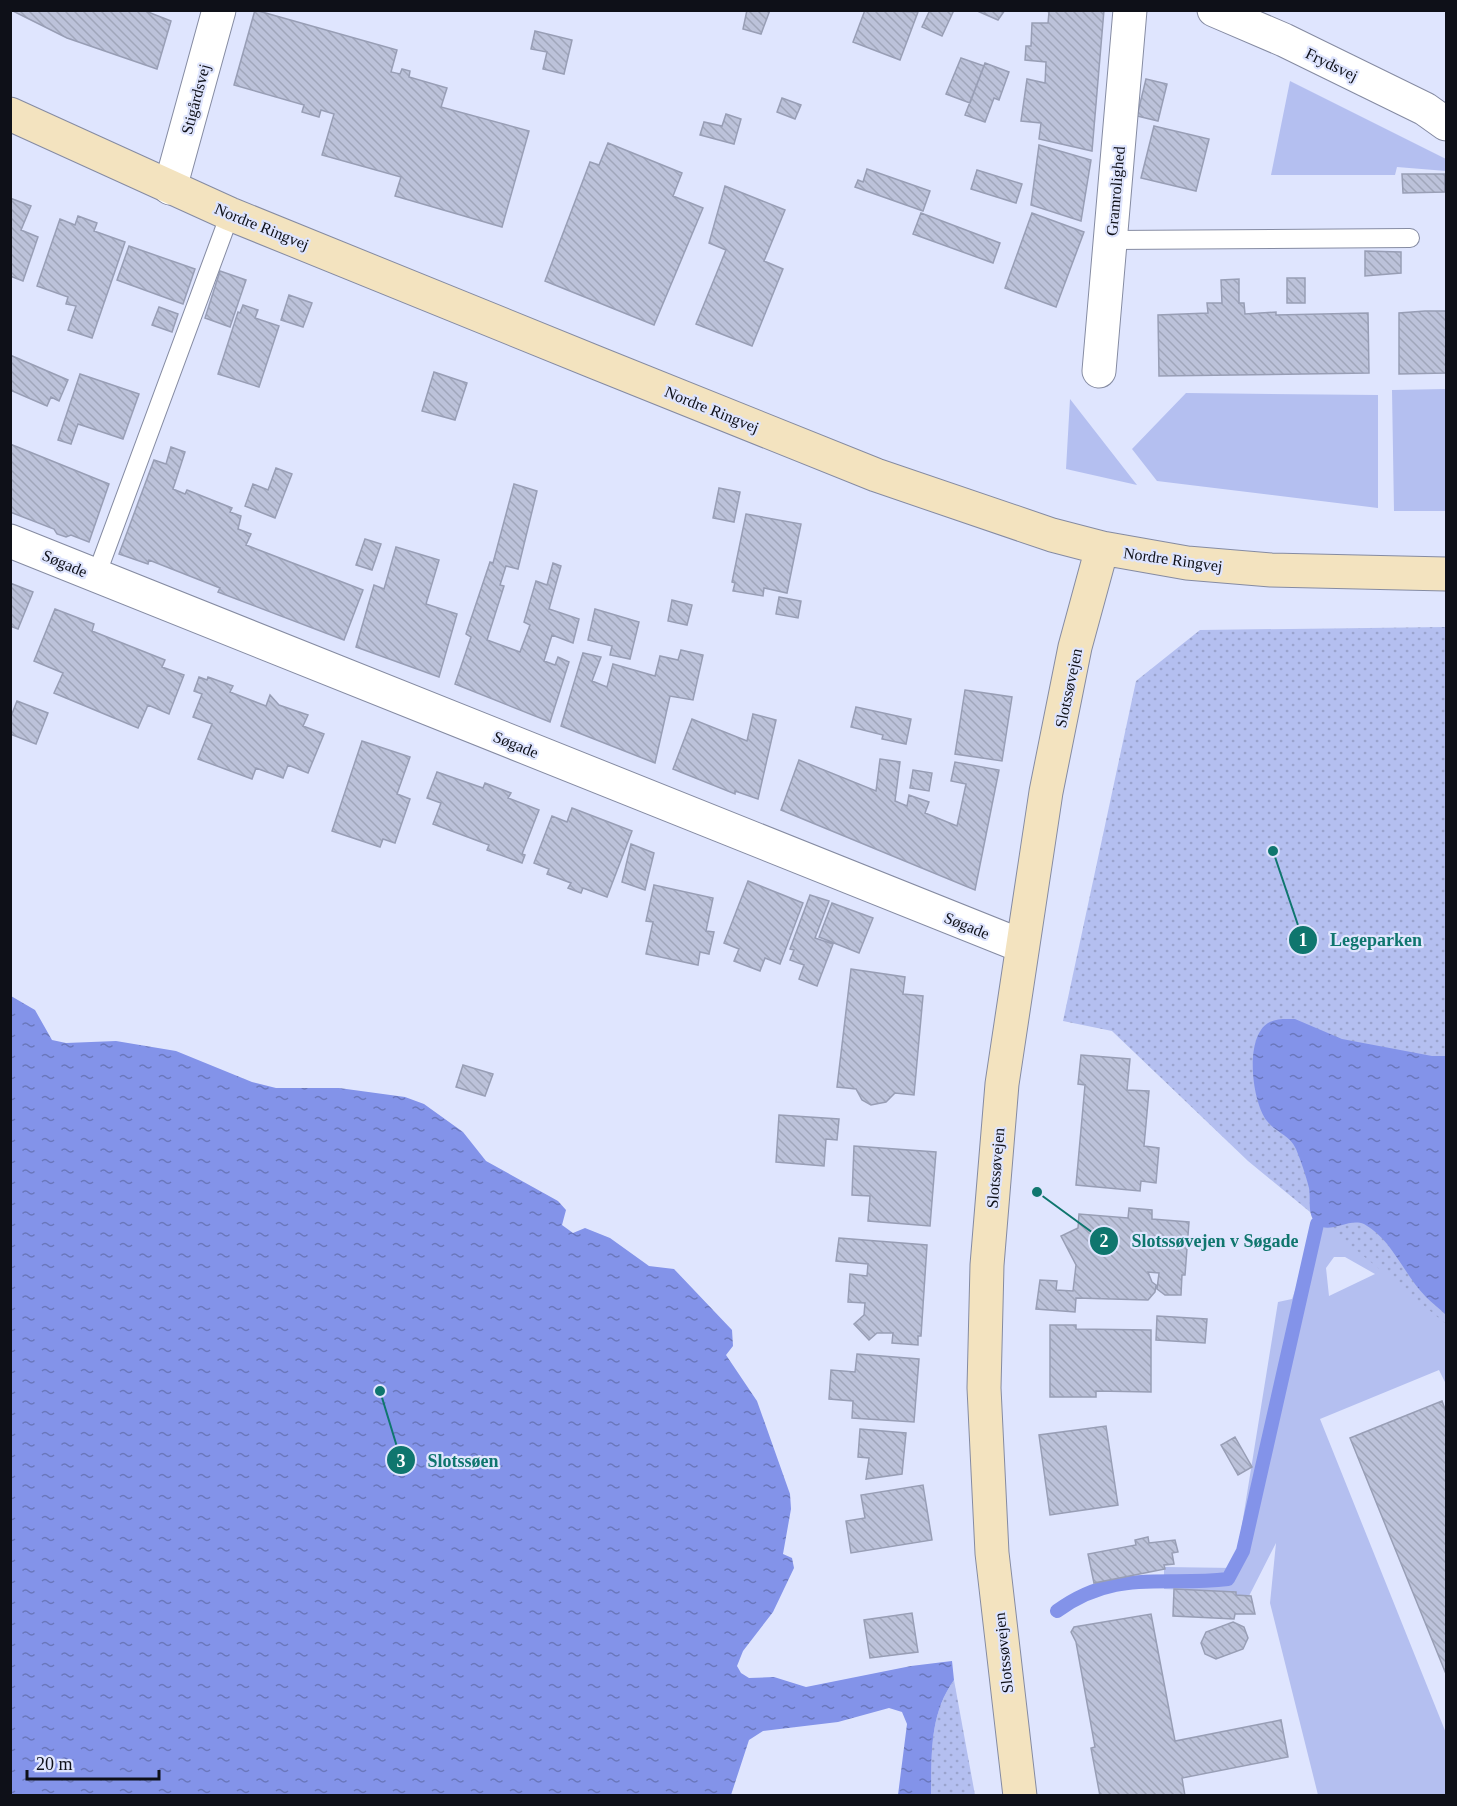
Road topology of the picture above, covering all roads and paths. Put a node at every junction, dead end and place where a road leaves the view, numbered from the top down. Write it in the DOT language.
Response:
graph roads {
  1 [pos="219,10"];
  2 [pos="1130,10"];
  3 [pos="1214,10"];
  4 [pos="1279,25"];
  5 [pos="10,114"];
  6 [pos="1446,124"];
  7 [pos="171,188"];
  8 [pos="230,214"];
  9 [pos="1410,238"];
  10 [pos="1111,240"];
  11 [pos="1099,371"];
  12 [pos="10,541"];
  13 [pos="1102,548"];
  14 [pos="1446,574"];
  15 [pos="96,576"];
  16 [pos="1022,946"];
  17 [pos="1020,1796"];
  1 -- 7 [label="street, Stigårdsvej"];
  2 -- 10 [label="street, Gramrolighed"];
  3 -- 4 [label="street, Frydsvej"];
  4 -- 6 [label="street, Frydsvej"];
  5 -- 7 [label="main road, Nordre Ringvej"];
  7 -- 8 [label="main road, Nordre Ringvej"];
  8 -- 13 [label="main road, Nordre Ringvej"];
  8 -- 15 [label="lane"];
  9 -- 10 [label="lane"];
  10 -- 11 [label="street, Gramrolighed"];
  12 -- 15 [label="street, Søgade"];
  13 -- 14 [label="main road, Nordre Ringvej"];
  13 -- 16 [label="main road, Slotssøvejen"];
  15 -- 16 [label="street, Søgade"];
  16 -- 17 [label="main road, Slotssøvejen"];
}
